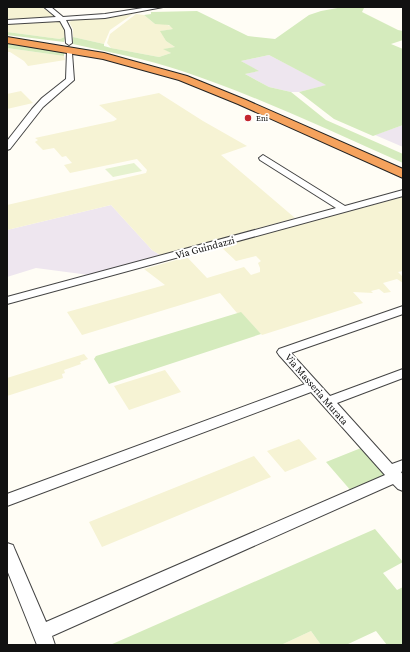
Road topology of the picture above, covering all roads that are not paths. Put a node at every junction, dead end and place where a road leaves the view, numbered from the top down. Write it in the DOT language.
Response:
graph roads {
  1 [pos="47,7"];
  2 [pos="160,7"];
  3 [pos="62,19"];
  4 [pos="7,22"];
  5 [pos="7,37"];
  6 [pos="7,40"];
  7 [pos="69,43"];
  8 [pos="69,52"];
  9 [pos="7,147"];
  10 [pos="263,158"];
  11 [pos="403,168"];
  12 [pos="403,174"];
  13 [pos="403,193"];
  14 [pos="344,209"];
  15 [pos="7,301"];
  16 [pos="403,310"];
  17 [pos="403,373"];
  18 [pos="313,386"];
  19 [pos="327,402"];
  20 [pos="398,474"];
  21 [pos="7,500"];
  22 [pos="7,550"];
  23 [pos="43,639"];
  1 -- 3 [label="street"];
  2 -- 3 [label="street"];
  3 -- 4 [label="street"];
  3 -- 7 [label="street"];
  5 -- 11 [label="highway"];
  6 -- 12 [label="highway"];
  8 -- 9 [label="street"];
  10 -- 14 [label="street"];
  13 -- 14 [label="street, Via Guindazzi"];
  14 -- 15 [label="street, Via Guindazzi"];
  16 -- 18 [label="street, Via Masseria Murata"];
  17 -- 19 [label="street"];
  18 -- 19 [label="street, Via Masseria Murata"];
  18 -- 21 [label="street"];
  19 -- 20 [label="street, Via Masseria Murata"];
  20 -- 23 [label="street"];
  22 -- 23 [label="street"];
}
